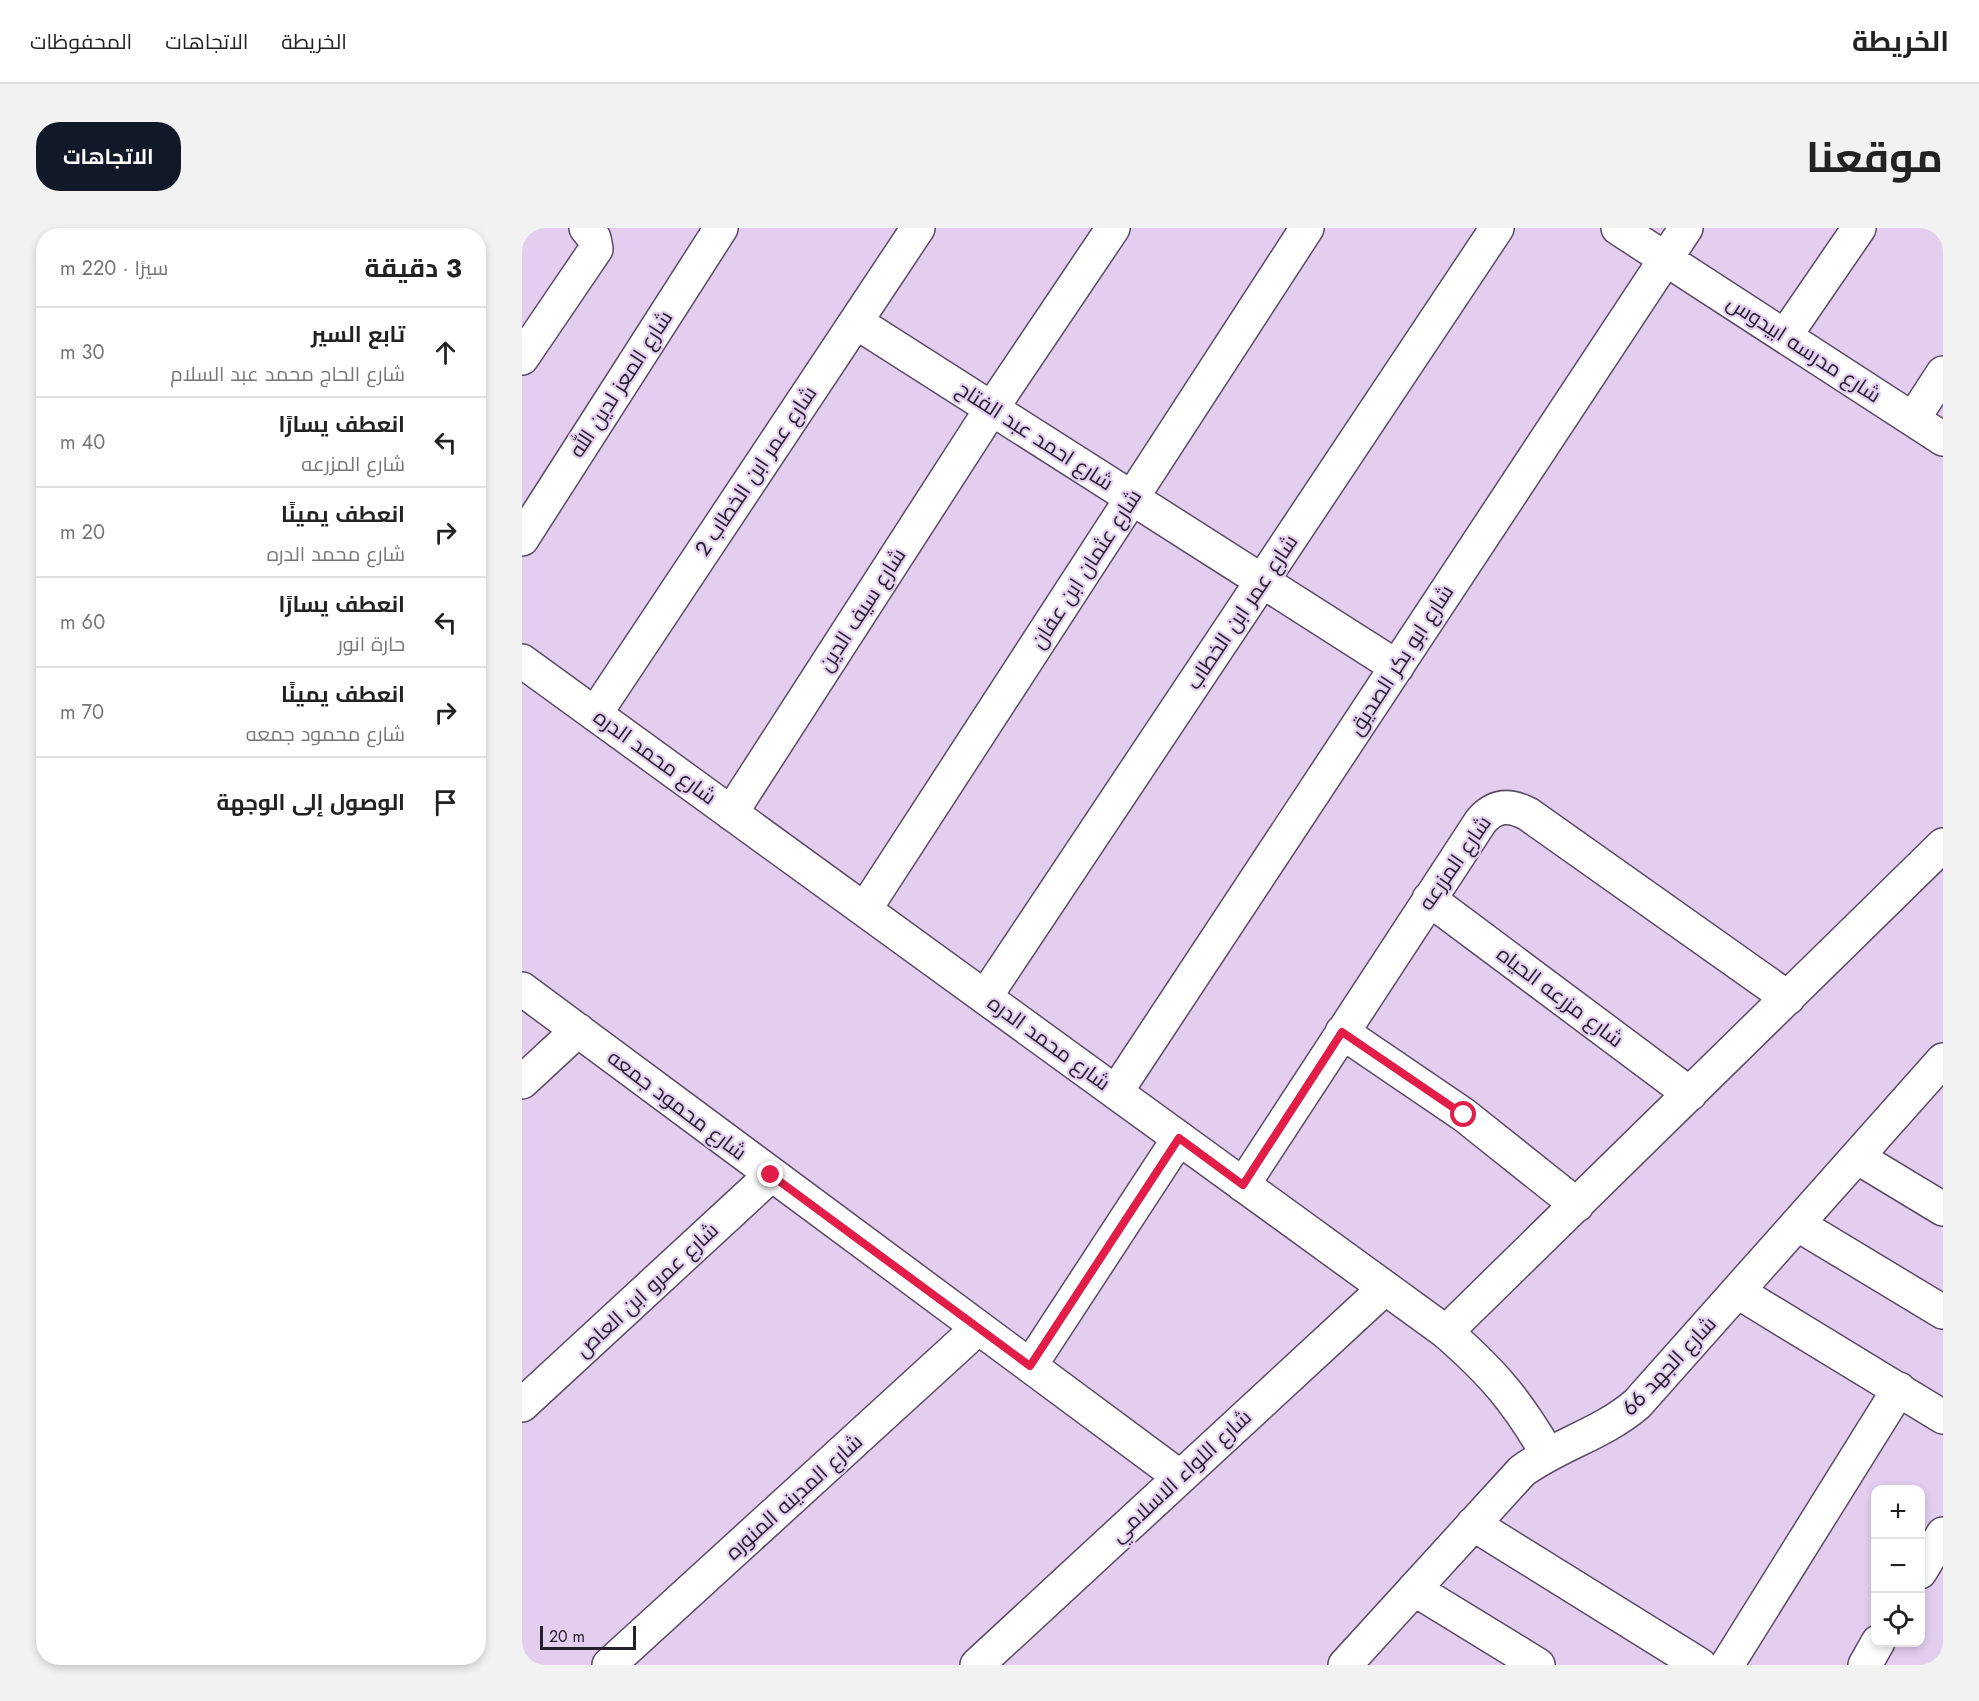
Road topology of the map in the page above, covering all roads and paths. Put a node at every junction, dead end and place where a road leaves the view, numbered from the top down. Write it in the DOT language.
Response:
graph roads {
  1 [pos="586,228"];
  2 [pos="721,228"];
  3 [pos="918,228"];
  4 [pos="1113,228"];
  5 [pos="1307,228"];
  6 [pos="1497,228"];
  7 [pos="1618,228"];
  8 [pos="1686,228"];
  9 [pos="1859,228"];
  10 [pos="1666,259"];
  11 [pos="856,322"];
  12 [pos="1785,336"];
  13 [pos="522,358"];
  14 [pos="1943,373"];
  15 [pos="992,408"];
  16 [pos="1913,419"];
  17 [pos="1943,439"];
  18 [pos="1132,498"];
  19 [pos="522,539"];
  20 [pos="1263,581"];
  21 [pos="522,661"];
  22 [pos="1397,667"];
  23 [pos="595,714"];
  24 [pos="731,813"];
  25 [pos="1943,846"];
  26 [pos="1429,899"];
  27 [pos="865,909"];
  28 [pos="522,989"];
  29 [pos="986,997"];
  30 [pos="1788,998"];
  31 [pos="578,1030"];
  32 [pos="1342,1032"];
  33 [pos="1943,1060"];
  34 [pos="522,1082"];
  35 [pos="1116,1092"];
  36 [pos="1690,1094"];
  37 [pos="1179,1138"];
  38 [pos="1857,1157"];
  39 [pos="771,1175"];
  40 [pos="1243,1185"];
  41 [pos="1577,1205"];
  42 [pos="1943,1209"];
  43 [pos="1797,1224"];
  44 [pos="1384,1288"];
  45 [pos="1737,1292"];
  46 [pos="1943,1312"];
  47 [pos="978,1328"];
  48 [pos="1446,1332"];
  49 [pos="1030,1366"];
  50 [pos="1899,1389"];
  51 [pos="522,1406"];
  52 [pos="1943,1417"];
  53 [pos="1547,1453"];
  54 [pos="1180,1478"];
  55 [pos="1473,1524"];
  56 [pos="1414,1589"];
  57 [pos="1875,1647"];
  58 [pos="609,1665"];
  59 [pos="978,1665"];
  60 [pos="1345,1665"];
  61 [pos="1538,1665"];
  62 [pos="1700,1665"];
  63 [pos="1727,1665"];
  64 [pos="1865,1665"];
  1 -- 13 [label="street"];
  2 -- 19 [label="street, شارع المعز لدين الله"];
  3 -- 11 [label="street, شارع عمر ابن الخطاب 2"];
  4 -- 15 [label="street, شارع سيف الدين"];
  5 -- 18 [label="street, شارع عثمان ابن عفان"];
  6 -- 20 [label="street, شارع عمر ابن الخطاب"];
  7 -- 10 [label="street"];
  8 -- 10 [label="street, شارع ابو بكر الصديق"];
  9 -- 12 [label="street"];
  10 -- 12 [label="street, شارع مدرسه ابيدوس"];
  10 -- 22 [label="street, شارع ابو بكر الصديق"];
  11 -- 15 [label="street, شارع احمد عبد الفتاح"];
  11 -- 23 [label="street, شارع عمر ابن الخطاب 2"];
  12 -- 16 [label="street, شارع مدرسه ابيدوس"];
  14 -- 16 [label="street"];
  15 -- 18 [label="street, شارع احمد عبد الفتاح"];
  15 -- 24 [label="street, شارع سيف الدين"];
  16 -- 17 [label="street, شارع مدرسه ابيدوس"];
  18 -- 20 [label="street, شارع احمد عبد الفتاح"];
  18 -- 27 [label="street, شارع عثمان ابن عفان"];
  20 -- 22 [label="street, شارع احمد عبد الفتاح"];
  20 -- 29 [label="street, شارع عمر ابن الخطاب"];
  21 -- 23 [label="street, شارع محمد الدره"];
  22 -- 35 [label="street, شارع ابو بكر الصديق"];
  23 -- 24 [label="street, شارع محمد الدره"];
  24 -- 27 [label="street, شارع محمد الدره"];
  25 -- 30 [label="street"];
  26 -- 30 [label="street, شارع المزرعه"];
  26 -- 32 [label="street, شارع المزرعه"];
  26 -- 36 [label="street, شارع مزرعه الحياه"];
  27 -- 29 [label="street, شارع محمد الدره"];
  28 -- 31 [label="street, شارع محمود جمعه"];
  29 -- 35 [label="street, شارع محمد الدره"];
  30 -- 36 [label="street"];
  31 -- 34 [label="street"];
  31 -- 39 [label="street, شارع محمود جمعه"];
  32 -- 40 [label="street, شارع المزرعه"];
  32 -- 41 [label="street"];
  33 -- 38 [label="street, شارع الجهد 66"];
  35 -- 37 [label="street, شارع محمد الدره"];
  36 -- 41 [label="street"];
  37 -- 40 [label="street, شارع محمد الدره"];
  37 -- 49 [label="street"];
  38 -- 42 [label="street"];
  38 -- 43 [label="street, شارع الجهد 66"];
  39 -- 47 [label="street, شارع محمود جمعه"];
  39 -- 51 [label="street, شارع عمرو ابن العاص"];
  40 -- 44 [label="street, شارع محمد الدره"];
  41 -- 48 [label="street"];
  43 -- 45 [label="street, شارع الجهد 66"];
  43 -- 46 [label="street"];
  44 -- 48 [label="street, شارع محمد الدره"];
  44 -- 54 [label="street, شارع اللواء الاسلامي"];
  45 -- 50 [label="street"];
  45 -- 53 [label="street, شارع الجهد 66"];
  47 -- 49 [label="street, شارع محمود جمعه"];
  47 -- 58 [label="street, شارع المدينه المنوره"];
  48 -- 53 [label="street, شارع محمد الدره"];
  49 -- 54 [label="street, شارع محمود جمعه"];
  50 -- 52 [label="street"];
  50 -- 63 [label="street"];
  53 -- 55 [label="street, شارع الجهد 66"];
  54 -- 59 [label="street, شارع اللواء الاسلامي"];
  55 -- 56 [label="street, شارع الجهد 66"];
  55 -- 62 [label="street"];
  56 -- 60 [label="street, شارع الجهد 66"];
  56 -- 61 [label="street"];
  57 -- 64 [label="street"];
}
